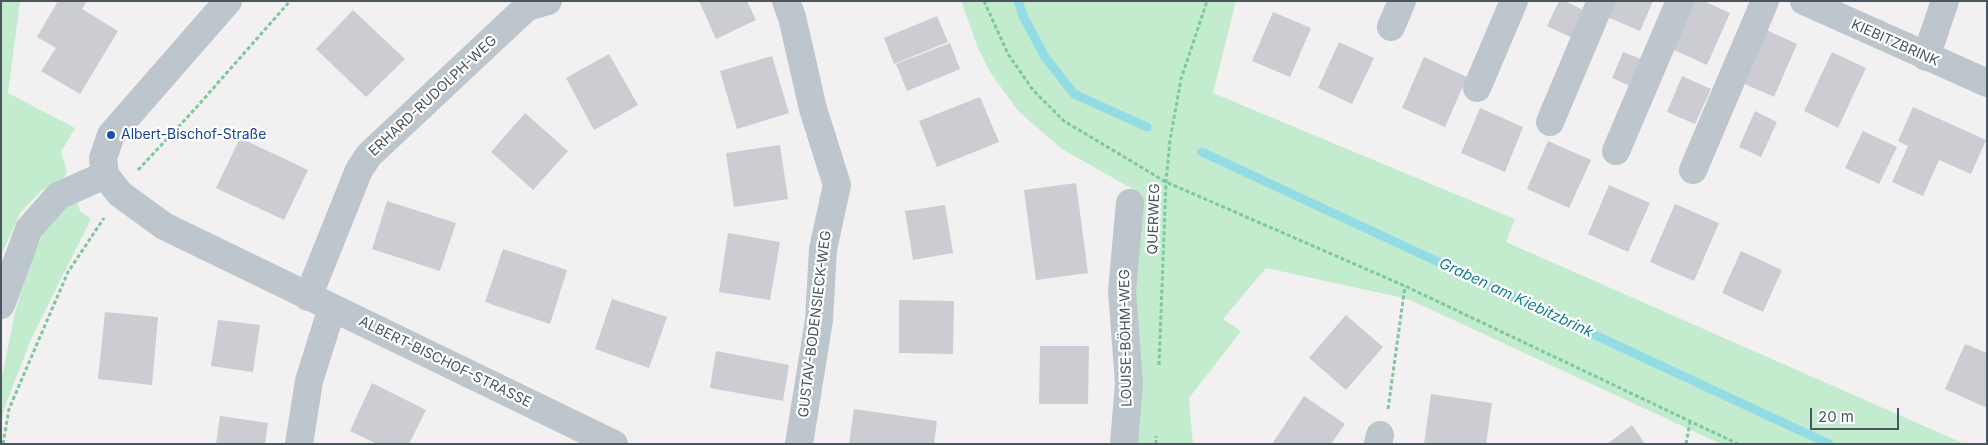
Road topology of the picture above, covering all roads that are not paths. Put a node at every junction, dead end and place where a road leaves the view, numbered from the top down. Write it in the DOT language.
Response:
graph roads {
  1 [pos="228,1"];
  2 [pos="548,1"];
  3 [pos="786,1"];
  4 [pos="1402,1"];
  5 [pos="1514,1"];
  6 [pos="1601,1"];
  7 [pos="1680,1"];
  8 [pos="1765,1"];
  9 [pos="1804,1"];
  10 [pos="1945,1"];
  11 [pos="1391,26"];
  12 [pos="1926,57"];
  13 [pos="1987,83"];
  14 [pos="1477,88"];
  15 [pos="1550,122"];
  16 [pos="1616,150"];
  17 [pos="1693,170"];
  18 [pos="112,185"];
  19 [pos="1130,203"];
  20 [pos="320,302"];
  21 [pos="1,305"];
  22 [pos="299,444"];
  23 [pos="614,444"];
  24 [pos="799,444"];
  25 [pos="1124,444"];
  1 -- 18 [label="street"];
  2 -- 20 [label="street, ERHARD-RUDOLPH-WEG"];
  3 -- 24 [label="street, GUSTAV-BODENSIECK-WEG"];
  4 -- 11 [label="street"];
  5 -- 14 [label="street"];
  6 -- 15 [label="street"];
  7 -- 16 [label="street"];
  8 -- 17 [label="street"];
  9 -- 12 [label="street, KIEBITZBRINK"];
  10 -- 12 [label="street"];
  12 -- 13 [label="street, KIEBITZBRINK"];
  18 -- 20 [label="street, ALBERT-BISCHOF-STRASSE"];
  18 -- 21 [label="street"];
  19 -- 25 [label="street, LOUISE-BÖHM-WEG"];
  20 -- 22 [label="street"];
  20 -- 23 [label="street, ALBERT-BISCHOF-STRASSE"];
}
